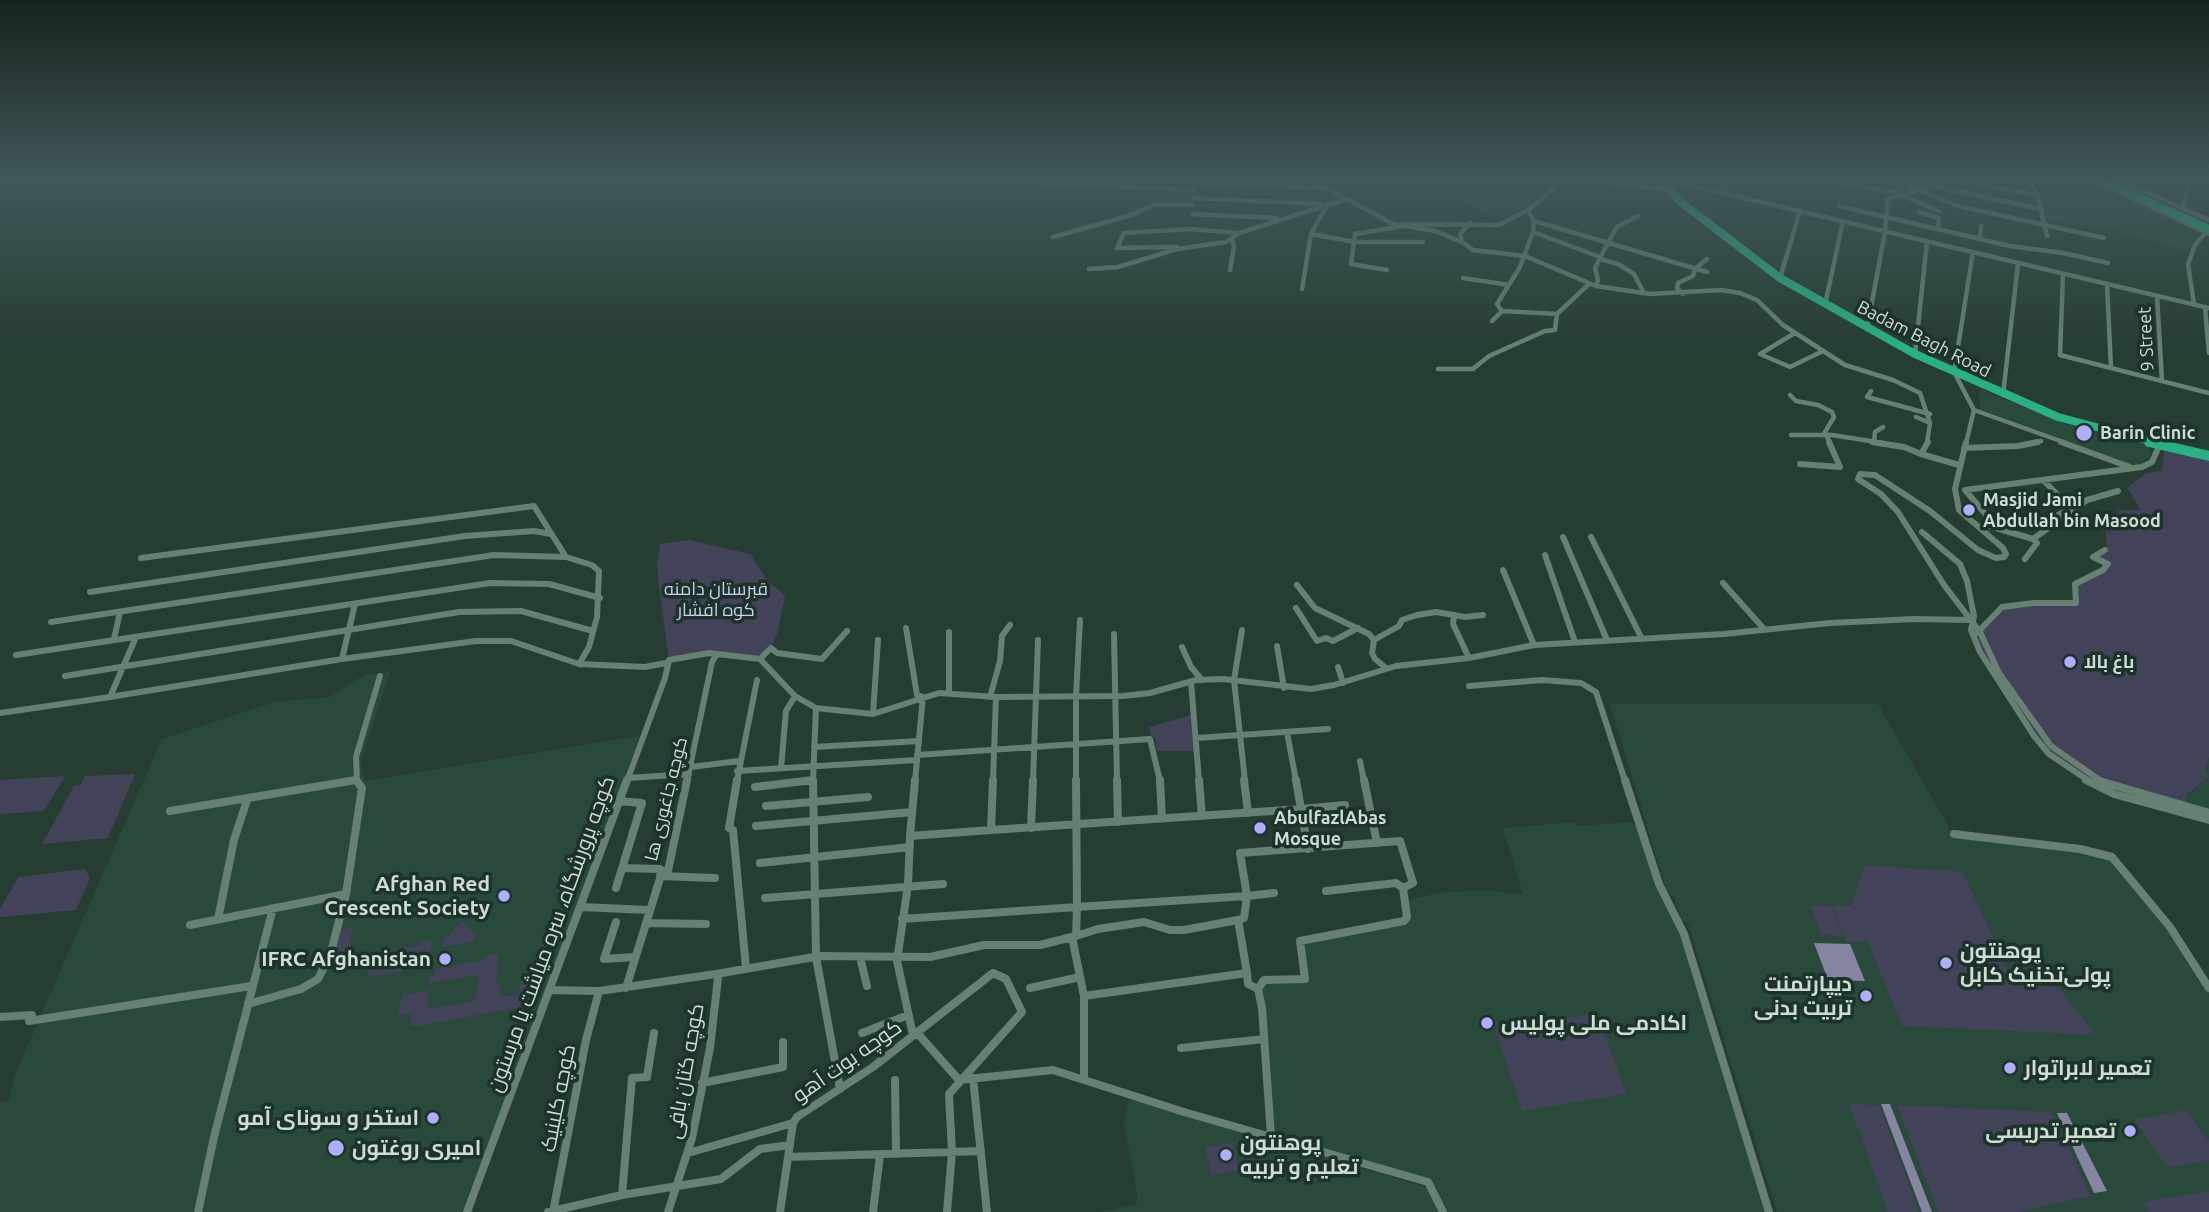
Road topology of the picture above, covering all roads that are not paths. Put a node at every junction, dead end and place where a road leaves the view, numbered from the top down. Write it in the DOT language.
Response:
graph roads {
  1 [pos="1311,234"];
  2 [pos="1062,235"];
  3 [pos="1123,235"];
  4 [pos="1238,235"];
  5 [pos="1314,235"];
  6 [pos="1356,235"];
  7 [pos="1442,235"];
  8 [pos="1460,235"];
  9 [pos="1532,235"];
  10 [pos="1540,235"];
  11 [pos="1577,235"];
  12 [pos="1613,235"];
  13 [pos="1723,235"];
  14 [pos="1793,235"];
  15 [pos="1840,235"];
  16 [pos="1885,235"];
  17 [pos="1896,235"];
  18 [pos="1964,235"];
  19 [pos="1980,235"];
  20 [pos="2088,235"];
  21 [pos="2203,235"];
  22 [pos="1053,237"];
  23 [pos="1980,238"];
  24 [pos="2104,238"];
  25 [pos="1232,239"];
  26 [pos="1355,242"];
  27 [pos="1423,242"];
  28 [pos="1462,242"];
  29 [pos="1927,242"];
  30 [pos="1607,244"];
  31 [pos="1186,248"];
  32 [pos="1973,252"];
  33 [pos="1525,256"];
  34 [pos="1600,258"];
  35 [pos="1707,259"];
  36 [pos="2108,263"];
  37 [pos="2018,264"];
  38 [pos="1089,269"];
  39 [pos="1695,269"];
  40 [pos="1230,270"];
  41 [pos="1387,270"];
  42 [pos="1707,272"];
  43 [pos="2063,274"];
  44 [pos="1463,278"];
  45 [pos="1780,278"];
  46 [pos="1589,284"];
  47 [pos="1509,285"];
  48 [pos="2107,285"];
  49 [pos="1596,286"];
  50 [pos="1302,289"];
  51 [pos="1644,293"];
  52 [pos="1684,294"];
  53 [pos="2157,296"];
  54 [pos="2194,304"];
  55 [pos="1825,305"];
  56 [pos="2207,307"];
  57 [pos="1502,311"];
  58 [pos="1557,314"];
  59 [pos="1492,321"];
  60 [pos="1867,329"];
  61 [pos="1795,333"];
  62 [pos="1823,351"];
  63 [pos="2209,353"];
  64 [pos="1914,354"];
  65 [pos="2111,368"];
  66 [pos="1438,369"];
  67 [pos="1954,372"];
  68 [pos="2162,381"];
  69 [pos="1871,391"];
  70 [pos="2209,393"];
  71 [pos="1790,395"];
  72 [pos="2003,395"];
  73 [pos="1974,410"];
  74 [pos="1930,414"];
  75 [pos="1916,417"];
  76 [pos="1930,423"];
  77 [pos="1883,427"];
  78 [pos="1791,435"];
  79 [pos="1827,435"];
  80 [pos="2041,441"];
  81 [pos="1874,442"];
  82 [pos="2160,444"];
  83 [pos="1964,448"];
  84 [pos="1921,454"];
  85 [pos="2209,456"];
  86 [pos="1800,464"];
  87 [pos="1959,464"];
  88 [pos="2133,468"];
  89 [pos="2044,481"];
  90 [pos="2118,491"];
  91 [pos="1989,526"];
  92 [pos="1922,532"];
  93 [pos="551,534"];
  94 [pos="1563,537"];
  95 [pos="1591,537"];
  96 [pos="2034,539"];
  97 [pos="2105,550"];
  98 [pos="1545,555"];
  99 [pos="566,557"];
  100 [pos="141,558"];
  101 [pos="2025,559"];
  102 [pos="1503,570"];
  103 [pos="1723,583"];
  104 [pos="1297,585"];
  105 [pos="90,592"];
  106 [pos="600,598"];
  107 [pos="355,604"];
  108 [pos="1296,608"];
  109 [pos="120,612"];
  110 [pos="1483,615"];
  111 [pos="1454,616"];
  112 [pos="1080,620"];
  113 [pos="1971,621"];
  114 [pos="51,622"];
  115 [pos="1010,625"];
  116 [pos="906,628"];
  117 [pos="1358,628"];
  118 [pos="350,629"];
  119 [pos="1764,629"];
  120 [pos="1242,630"];
  121 [pos="593,631"];
  122 [pos="847,631"];
  123 [pos="949,632"];
  124 [pos="1977,633"];
  125 [pos="1114,634"];
  126 [pos="136,637"];
  127 [pos="114,639"];
  128 [pos="1642,639"];
  129 [pos="878,640"];
  130 [pos="1038,640"];
  131 [pos="1374,640"];
  132 [pos="1607,640"];
  133 [pos="1576,642"];
  134 [pos="1534,645"];
  135 [pos="1277,646"];
  136 [pos="1182,647"];
  137 [pos="717,654"];
  138 [pos="16,655"];
  139 [pos="1469,657"];
  140 [pos="342,659"];
  141 [pos="760,659"];
  142 [pos="127,664"];
  143 [pos="579,664"];
  144 [pos="665,666"];
  145 [pos="1338,667"];
  146 [pos="1386,668"];
  147 [pos="65,676"];
  148 [pos="380,676"];
  149 [pos="757,680"];
  150 [pos="1202,680"];
  151 [pos="1234,680"];
  152 [pos="1191,682"];
  153 [pos="1343,683"];
  154 [pos="1469,686"];
  155 [pos="1284,688"];
  156 [pos="949,692"];
  157 [pos="1116,695"];
  158 [pos="795,696"];
  159 [pos="1035,696"];
  160 [pos="1076,696"];
  161 [pos="110,697"];
  162 [pos="923,697"];
  163 [pos="993,697"];
  164 [pos="817,708"];
  165 [pos="0,713"];
  166 [pos="873,714"];
  167 [pos="1328,729"];
  168 [pos="1287,732"];
  169 [pos="1240,735"];
  170 [pos="1196,738"];
  171 [pos="1116,740"];
  172 [pos="919,741"];
  173 [pos="1075,743"];
  174 [pos="814,747"];
  175 [pos="1033,747"];
  176 [pos="994,750"];
  177 [pos="917,758"];
  178 [pos="739,761"];
  179 [pos="1360,761"];
  180 [pos="814,765"];
  181 [pos="781,768"];
  182 [pos="690,770"];
  183 [pos="737,771"];
  184 [pos="628,778"];
  185 [pos="356,780"];
  186 [pos="813,780"];
  187 [pos="755,787"];
  188 [pos="868,797"];
  189 [pos="247,800"];
  190 [pos="619,801"];
  191 [pos="813,801"];
  192 [pos="1345,805"];
  193 [pos="766,806"];
  194 [pos="1301,809"];
  195 [pos="170,811"];
  196 [pos="912,812"];
  197 [pos="1248,813"];
  198 [pos="2207,816"];
  199 [pos="1202,817"];
  200 [pos="1162,819"];
  201 [pos="813,821"];
  202 [pos="1118,822"];
  203 [pos="1076,824"];
  204 [pos="757,826"];
  205 [pos="1031,828"];
  206 [pos="990,830"];
  207 [pos="1954,834"];
  208 [pos="910,836"];
  209 [pos="1377,843"];
  210 [pos="910,847"];
  211 [pos="1308,849"];
  212 [pos="814,856"];
  213 [pos="760,863"];
  214 [pos="623,867"];
  215 [pos="661,874"];
  216 [pos="715,878"];
  217 [pos="943,884"];
  218 [pos="908,885"];
  219 [pos="616,888"];
  220 [pos="1403,888"];
  221 [pos="1326,891"];
  222 [pos="1274,893"];
  223 [pos="346,894"];
  224 [pos="814,894"];
  225 [pos="1247,896"];
  226 [pos="765,898"];
  227 [pos="580,907"];
  228 [pos="1077,907"];
  229 [pos="273,908"];
  230 [pos="649,910"];
  231 [pos="218,919"];
  232 [pos="902,919"];
  233 [pos="1238,920"];
  234 [pos="616,922"];
  235 [pos="646,923"];
  236 [pos="706,924"];
  237 [pos="190,925"];
  238 [pos="1074,937"];
  239 [pos="634,957"];
  240 [pos="816,957"];
  241 [pos="860,957"];
  242 [pos="897,958"];
  243 [pos="746,968"];
  244 [pos="1247,973"];
  245 [pos="716,974"];
  246 [pos="1080,977"];
  247 [pos="250,986"];
  248 [pos="867,986"];
  249 [pos="625,988"];
  250 [pos="1030,988"];
  251 [pos="2209,988"];
  252 [pos="1258,989"];
  253 [pos="550,990"];
  254 [pos="599,990"];
  255 [pos="1084,996"];
  256 [pos="248,1004"];
  257 [pos="908,1015"];
  258 [pos="0,1017"];
  259 [pos="654,1033"];
  260 [pos="862,1033"];
  261 [pos="913,1035"];
  262 [pos="1264,1039"];
  263 [pos="783,1042"];
  264 [pos="1181,1048"];
  265 [pos="973,1078"];
  266 [pos="895,1080"];
  267 [pos="959,1080"];
  268 [pos="1084,1080"];
  269 [pos="702,1083"];
  270 [pos="840,1089"];
  271 [pos="793,1123"];
  272 [pos="1271,1136"];
  273 [pos="790,1145"];
  274 [pos="981,1151"];
  275 [pos="952,1152"];
  276 [pos="688,1153"];
  277 [pos="896,1154"];
  278 [pos="880,1155"];
  279 [pos="788,1157"];
  280 [pos="675,1187"];
  281 [pos="622,1195"];
  282 [pos="198,1212"];
  283 [pos="467,1212"];
  284 [pos="551,1212"];
  285 [pos="668,1212"];
  286 [pos="780,1212"];
  287 [pos="873,1212"];
  288 [pos="947,1212"];
  289 [pos="987,1212"];
  290 [pos="1443,1212"];
  291 [pos="1769,1212"];
  1 -- 50 [label="street"];
  2 -- 22 [label="street"];
  3 -- 31 [label="street"];
  4 -- 25 [label="street"];
  5 -- 26 [label="street"];
  6 -- 26 [label="street"];
  7 -- 28 [label="street"];
  8 -- 28 [label="street"];
  9 -- 33 [label="street"];
  10 -- 34 [label="street"];
  11 -- 30 [label="street"];
  12 -- 30 [label="street"];
  13 -- 45 [label="main road, Badam Bagh Road"];
  14 -- 45 [label="street"];
  15 -- 55 [label="street"];
  16 -- 60 [label="street"];
  17 -- 29 [label="street"];
  18 -- 23 [label="street"];
  19 -- 23 [label="street"];
  20 -- 24 [label="street"];
  21 -- 54 [label="street"];
  23 -- 36 [label="street"];
  25 -- 31 [label="street"];
  25 -- 40 [label="street"];
  26 -- 27 [label="street"];
  26 -- 41 [label="street"];
  28 -- 33 [label="street"];
  29 -- 32 [label="street"];
  29 -- 64 [label="street"];
  30 -- 34 [label="street"];
  30 -- 39 [label="street"];
  31 -- 38 [label="street"];
  32 -- 37 [label="street"];
  32 -- 67 [label="street"];
  33 -- 46 [label="street"];
  33 -- 47 [label="street"];
  34 -- 49 [label="street"];
  34 -- 51 [label="street"];
  35 -- 39 [label="street"];
  37 -- 43 [label="street"];
  37 -- 72 [label="street"];
  39 -- 42 [label="street"];
  39 -- 52 [label="street"];
  43 -- 48 [label="street"];
  43 -- 65 [label="street"];
  44 -- 47 [label="street"];
  45 -- 55 [label="main road, Badam Bagh Road"];
  46 -- 49 [label="street"];
  46 -- 58 [label="street"];
  47 -- 57 [label="street"];
  48 -- 53 [label="street"];
  48 -- 65 [label="street"];
  49 -- 51 [label="street"];
  51 -- 52 [label="street"];
  52 -- 61 [label="street"];
  53 -- 54 [label="street"];
  53 -- 68 [label="street, 9 Street"];
  54 -- 56 [label="street"];
  55 -- 60 [label="main road, Badam Bagh Road"];
  56 -- 63 [label="street"];
  57 -- 58 [label="street"];
  57 -- 59 [label="street"];
  58 -- 66 [label="street"];
  60 -- 64 [label="main road, Badam Bagh Road"];
  61 -- 62 [label="street"];
  61 -- 62 [label="street"];
  62 -- 74 [label="street"];
  64 -- 67 [label="main road, Badam Bagh Road"];
  65 -- 68 [label="street"];
  67 -- 72 [label="main road, Badam Bagh Road"];
  67 -- 73 [label="street"];
  68 -- 70 [label="street"];
  69 -- 74 [label="street"];
  71 -- 79 [label="street"];
  72 -- 82 [label="main road, Badam Bagh Road"];
  73 -- 83 [label="street"];
  73 -- 88 [label="street"];
  74 -- 76 [label="street"];
  75 -- 76 [label="street"];
  76 -- 84 [label="street"];
  77 -- 81 [label="street"];
  78 -- 79 [label="street"];
  79 -- 81 [label="street"];
  79 -- 86 [label="street"];
  80 -- 83 [label="street"];
  81 -- 84 [label="street"];
  82 -- 85 [label="main road, Badam Bagh Road"];
  82 -- 88 [label="street"];
  83 -- 87 [label="street"];
  84 -- 87 [label="street"];
  87 -- 113 [label="street"];
  88 -- 89 [label="street"];
  89 -- 89 [label="street"];
  90 -- 96 [label="street"];
  91 -- 96 [label="street"];
  92 -- 113 [label="street"];
  93 -- 99 [label="street"];
  93 -- 100 [label="street"];
  93 -- 105 [label="street"];
  94 -- 132 [label="street"];
  95 -- 128 [label="street"];
  96 -- 101 [label="street"];
  97 -- 124 [label="street"];
  98 -- 133 [label="street"];
  99 -- 106 [label="street"];
  99 -- 109 [label="street"];
  102 -- 134 [label="street"];
  103 -- 119 [label="street"];
  104 -- 117 [label="street"];
  106 -- 107 [label="street"];
  106 -- 121 [label="street"];
  107 -- 118 [label="street"];
  107 -- 126 [label="street"];
  108 -- 117 [label="street"];
  109 -- 114 [label="street"];
  109 -- 127 [label="street"];
  110 -- 111 [label="street"];
  111 -- 131 [label="street"];
  111 -- 139 [label="street"];
  112 -- 160 [label="street"];
  113 -- 119 [label="street"];
  113 -- 124 [label="street"];
  115 -- 163 [label="street"];
  116 -- 162 [label="street"];
  117 -- 131 [label="street"];
  118 -- 121 [label="street"];
  118 -- 140 [label="street"];
  118 -- 142 [label="street"];
  119 -- 128 [label="street"];
  120 -- 151 [label="street"];
  121 -- 143 [label="street"];
  122 -- 141 [label="street"];
  123 -- 156 [label="street"];
  124 -- 198 [label="street"];
  125 -- 157 [label="street"];
  126 -- 127 [label="street"];
  126 -- 142 [label="street"];
  127 -- 138 [label="street"];
  128 -- 132 [label="street"];
  129 -- 166 [label="street"];
  130 -- 159 [label="street"];
  131 -- 146 [label="street"];
  132 -- 133 [label="street"];
  133 -- 134 [label="street"];
  134 -- 139 [label="street"];
  135 -- 155 [label="street"];
  136 -- 150 [label="street"];
  137 -- 141 [label="street"];
  137 -- 144 [label="street"];
  137 -- 182 [label="street, کوچه جاغوری ها"];
  139 -- 146 [label="street"];
  140 -- 143 [label="street"];
  140 -- 161 [label="street"];
  141 -- 158 [label="street"];
  142 -- 147 [label="street"];
  142 -- 161 [label="street"];
  143 -- 144 [label="street"];
  144 -- 184 [label="street, کوچه پرورشگاه، سره میاشت یا مرستون"];
  145 -- 153 [label="street"];
  146 -- 153 [label="street"];
  148 -- 185 [label="street"];
  149 -- 178 [label="street"];
  150 -- 151 [label="street"];
  150 -- 152 [label="street"];
  151 -- 155 [label="street"];
  151 -- 169 [label="street"];
  152 -- 157 [label="street"];
  152 -- 170 [label="street"];
  153 -- 155 [label="street"];
  154 -- 291 [label="street"];
  156 -- 162 [label="street"];
  156 -- 163 [label="street"];
  157 -- 160 [label="street"];
  157 -- 171 [label="street"];
  158 -- 164 [label="street"];
  158 -- 181 [label="street"];
  159 -- 160 [label="street"];
  159 -- 163 [label="street"];
  159 -- 175 [label="street"];
  160 -- 173 [label="street"];
  161 -- 165 [label="street"];
  162 -- 166 [label="street"];
  162 -- 172 [label="street"];
  163 -- 176 [label="street"];
  164 -- 166 [label="street"];
  164 -- 174 [label="street"];
  167 -- 168 [label="street"];
  168 -- 169 [label="street"];
  168 -- 194 [label="street"];
  169 -- 170 [label="street"];
  169 -- 197 [label="street"];
  170 -- 199 [label="street"];
  171 -- 173 [label="street"];
  171 -- 200 [label="street"];
  171 -- 202 [label="street"];
  172 -- 174 [label="street"];
  172 -- 177 [label="street"];
  173 -- 175 [label="street"];
  173 -- 203 [label="street"];
  174 -- 180 [label="street"];
  175 -- 176 [label="street"];
  175 -- 205 [label="street"];
  176 -- 177 [label="street"];
  176 -- 206 [label="street"];
  177 -- 180 [label="street"];
  177 -- 196 [label="street"];
  178 -- 182 [label="street"];
  178 -- 183 [label="street"];
  179 -- 209 [label="street"];
  180 -- 181 [label="street"];
  180 -- 186 [label="street"];
  181 -- 183 [label="street"];
  182 -- 184 [label="street"];
  182 -- 215 [label="street, کوچه جاغوری ها"];
  183 -- 243 [label="street"];
  184 -- 190 [label="street, کوچه پرورشگاه، سره میاشت یا مرستون"];
  185 -- 189 [label="street"];
  185 -- 223 [label="street"];
  186 -- 187 [label="street"];
  186 -- 191 [label="street"];
  188 -- 191 [label="street"];
  189 -- 195 [label="street"];
  189 -- 231 [label="street"];
  190 -- 214 [label="street"];
  190 -- 227 [label="street, کوچه پرورشگاه، سره میاشت یا مرستون"];
  191 -- 193 [label="street"];
  191 -- 201 [label="street"];
  192 -- 194 [label="street"];
  194 -- 197 [label="street"];
  194 -- 211 [label="street"];
  196 -- 201 [label="street"];
  196 -- 208 [label="street"];
  197 -- 199 [label="street"];
  199 -- 200 [label="street"];
  200 -- 202 [label="street"];
  201 -- 204 [label="street"];
  201 -- 212 [label="street"];
  202 -- 203 [label="street"];
  203 -- 205 [label="street"];
  203 -- 228 [label="street"];
  205 -- 206 [label="street"];
  206 -- 208 [label="street"];
  207 -- 251 [label="street"];
  208 -- 210 [label="street"];
  209 -- 211 [label="street"];
  209 -- 220 [label="street"];
  210 -- 212 [label="street"];
  210 -- 218 [label="street"];
  211 -- 225 [label="street"];
  212 -- 213 [label="street"];
  212 -- 224 [label="street"];
  214 -- 215 [label="street"];
  214 -- 219 [label="street"];
  215 -- 216 [label="street"];
  215 -- 230 [label="street, کوچه جاغوری ها"];
  217 -- 218 [label="street"];
  218 -- 224 [label="street"];
  218 -- 232 [label="street"];
  220 -- 221 [label="street"];
  220 -- 252 [label="street"];
  222 -- 225 [label="street"];
  223 -- 229 [label="street"];
  223 -- 256 [label="street"];
  224 -- 226 [label="street"];
  224 -- 240 [label="street"];
  225 -- 228 [label="street"];
  225 -- 233 [label="street"];
  227 -- 230 [label="street"];
  227 -- 253 [label="street, کوچه پرورشگاه، سره میاشت یا مرستون"];
  228 -- 232 [label="street"];
  228 -- 238 [label="street"];
  229 -- 231 [label="street"];
  229 -- 247 [label="street"];
  230 -- 235 [label="street, کوچه جاغوری ها"];
  231 -- 237 [label="street"];
  232 -- 242 [label="street"];
  233 -- 238 [label="street"];
  233 -- 244 [label="street"];
  234 -- 239 [label="street"];
  235 -- 236 [label="street"];
  235 -- 239 [label="street, کوچه جاغوری ها"];
  238 -- 242 [label="street"];
  238 -- 246 [label="street"];
  239 -- 249 [label="street, کوچه جاغوری ها"];
  240 -- 241 [label="street"];
  240 -- 243 [label="street"];
  240 -- 270 [label="street"];
  241 -- 242 [label="street"];
  241 -- 248 [label="street"];
  242 -- 257 [label="street"];
  243 -- 245 [label="street"];
  244 -- 252 [label="street"];
  244 -- 255 [label="street"];
  245 -- 249 [label="street, کوچه کتان بافی"];
  245 -- 269 [label="street, کوچه کتان بافی"];
  246 -- 250 [label="street"];
  246 -- 255 [label="street"];
  247 -- 256 [label="street"];
  247 -- 258 [label="street"];
  249 -- 254 [label="street, کوچه کتان بافی"];
  252 -- 262 [label="street"];
  253 -- 254 [label="street, کوچه کتان بافی"];
  253 -- 283 [label="street, کوچه پرورشگاه، سره میاشت یا مرستون"];
  254 -- 284 [label="street, کوچه کلینیک"];
  255 -- 268 [label="street"];
  256 -- 282 [label="street"];
  257 -- 260 [label="street"];
  257 -- 261 [label="street"];
  259 -- 281 [label="street"];
  261 -- 267 [label="street"];
  261 -- 267 [label="street, کوچه بوت آهو"];
  261 -- 270 [label="street, کوچه بوت آهو"];
  262 -- 264 [label="street"];
  262 -- 272 [label="street"];
  263 -- 269 [label="street"];
  265 -- 267 [label="street"];
  265 -- 268 [label="street"];
  265 -- 274 [label="street"];
  266 -- 277 [label="street"];
  267 -- 275 [label="street"];
  268 -- 272 [label="street"];
  269 -- 276 [label="street, کوچه کتان بافی"];
  270 -- 271 [label="street, کوچه بوت آهو"];
  271 -- 273 [label="street, کوچه بوت آهو"];
  271 -- 276 [label="street"];
  272 -- 290 [label="street"];
  273 -- 279 [label="street, کوچه بوت آهو"];
  273 -- 280 [label="street"];
  274 -- 275 [label="street"];
  274 -- 289 [label="street"];
  275 -- 277 [label="street"];
  275 -- 288 [label="street"];
  276 -- 280 [label="street, کوچه کتان بافی"];
  277 -- 278 [label="street"];
  278 -- 279 [label="street"];
  278 -- 287 [label="street"];
  279 -- 286 [label="street, کوچه بوت آهو"];
  280 -- 281 [label="street"];
  280 -- 285 [label="street, کوچه کتان بافی"];
  281 -- 284 [label="street"];
}
